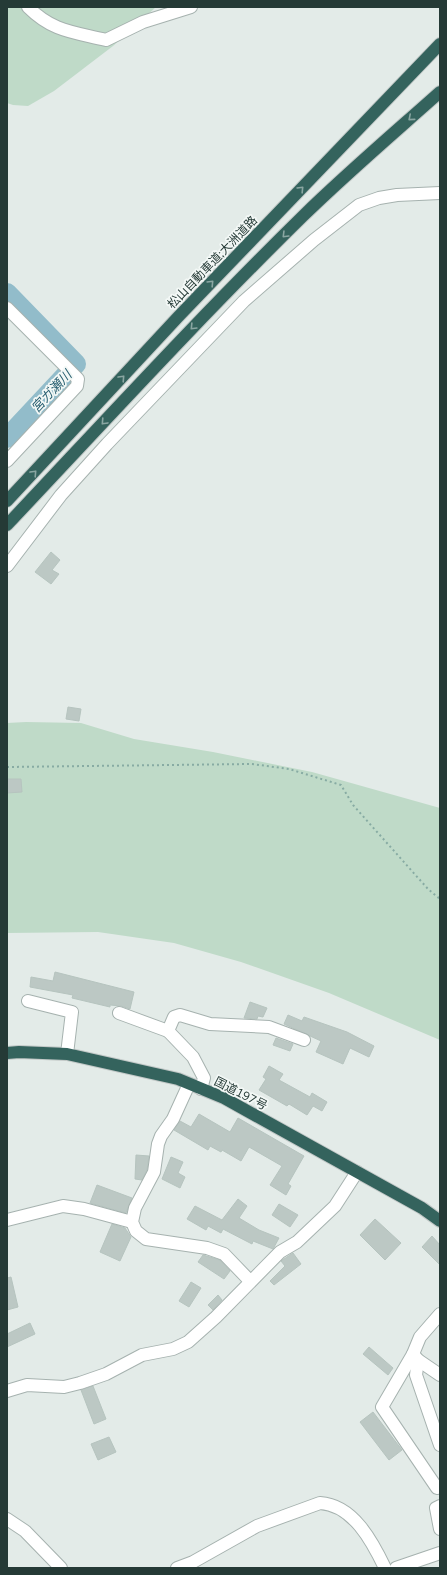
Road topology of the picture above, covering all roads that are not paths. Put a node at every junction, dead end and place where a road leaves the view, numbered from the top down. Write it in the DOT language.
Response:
graph roads {
  1 [pos="28,7"];
  2 [pos="191,7"];
  3 [pos="440,44"];
  4 [pos="440,92"];
  5 [pos="440,193"];
  6 [pos="7,308"];
  7 [pos="7,461"];
  8 [pos="7,502"];
  9 [pos="7,525"];
  10 [pos="7,566"];
  11 [pos="28,1001"];
  12 [pos="119,1013"];
  13 [pos="168,1031"];
  14 [pos="304,1040"];
  15 [pos="7,1054"];
  16 [pos="67,1054"];
  17 [pos="189,1084"];
  18 [pos="201,1088"];
  19 [pos="357,1172"];
  20 [pos="7,1220"];
  21 [pos="440,1221"];
  22 [pos="132,1222"];
  23 [pos="250,1281"];
  24 [pos="440,1314"];
  25 [pos="416,1357"];
  26 [pos="440,1375"];
  27 [pos="7,1391"];
  28 [pos="440,1445"];
  29 [pos="440,1487"];
  30 [pos="440,1506"];
  31 [pos="7,1519"];
  32 [pos="440,1529"];
  33 [pos="440,1553"];
  34 [pos="60,1568"];
  35 [pos="177,1568"];
  36 [pos="385,1568"];
  37 [pos="396,1568"];
  1 -- 2 [label="street"];
  8 -- 3 [label="highway, 松山自動車道;大洲道路, one-way"];
  4 -- 9 [label="highway, one-way"];
  5 -- 10 [label="street"];
  6 -- 7 [label="street"];
  11 -- 16 [label="street"];
  12 -- 13 [label="street"];
  13 -- 14 [label="street"];
  13 -- 18 [label="street"];
  15 -- 16 [label="highway, 国道197号"];
  16 -- 17 [label="highway, 国道197号"];
  17 -- 18 [label="highway, 国道197号"];
  17 -- 22 [label="street"];
  18 -- 19 [label="highway, 国道197号"];
  19 -- 21 [label="highway, 国道197号"];
  19 -- 23 [label="street"];
  20 -- 22 [label="street"];
  22 -- 23 [label="street"];
  23 -- 27 [label="street"];
  24 -- 25 [label="street"];
  25 -- 26 [label="street"];
  25 -- 28 [label="street"];
  25 -- 29 [label="street"];
  30 -- 32 [label="street"];
  31 -- 34 [label="street"];
  33 -- 37 [label="street"];
  35 -- 36 [label="street"];
}
